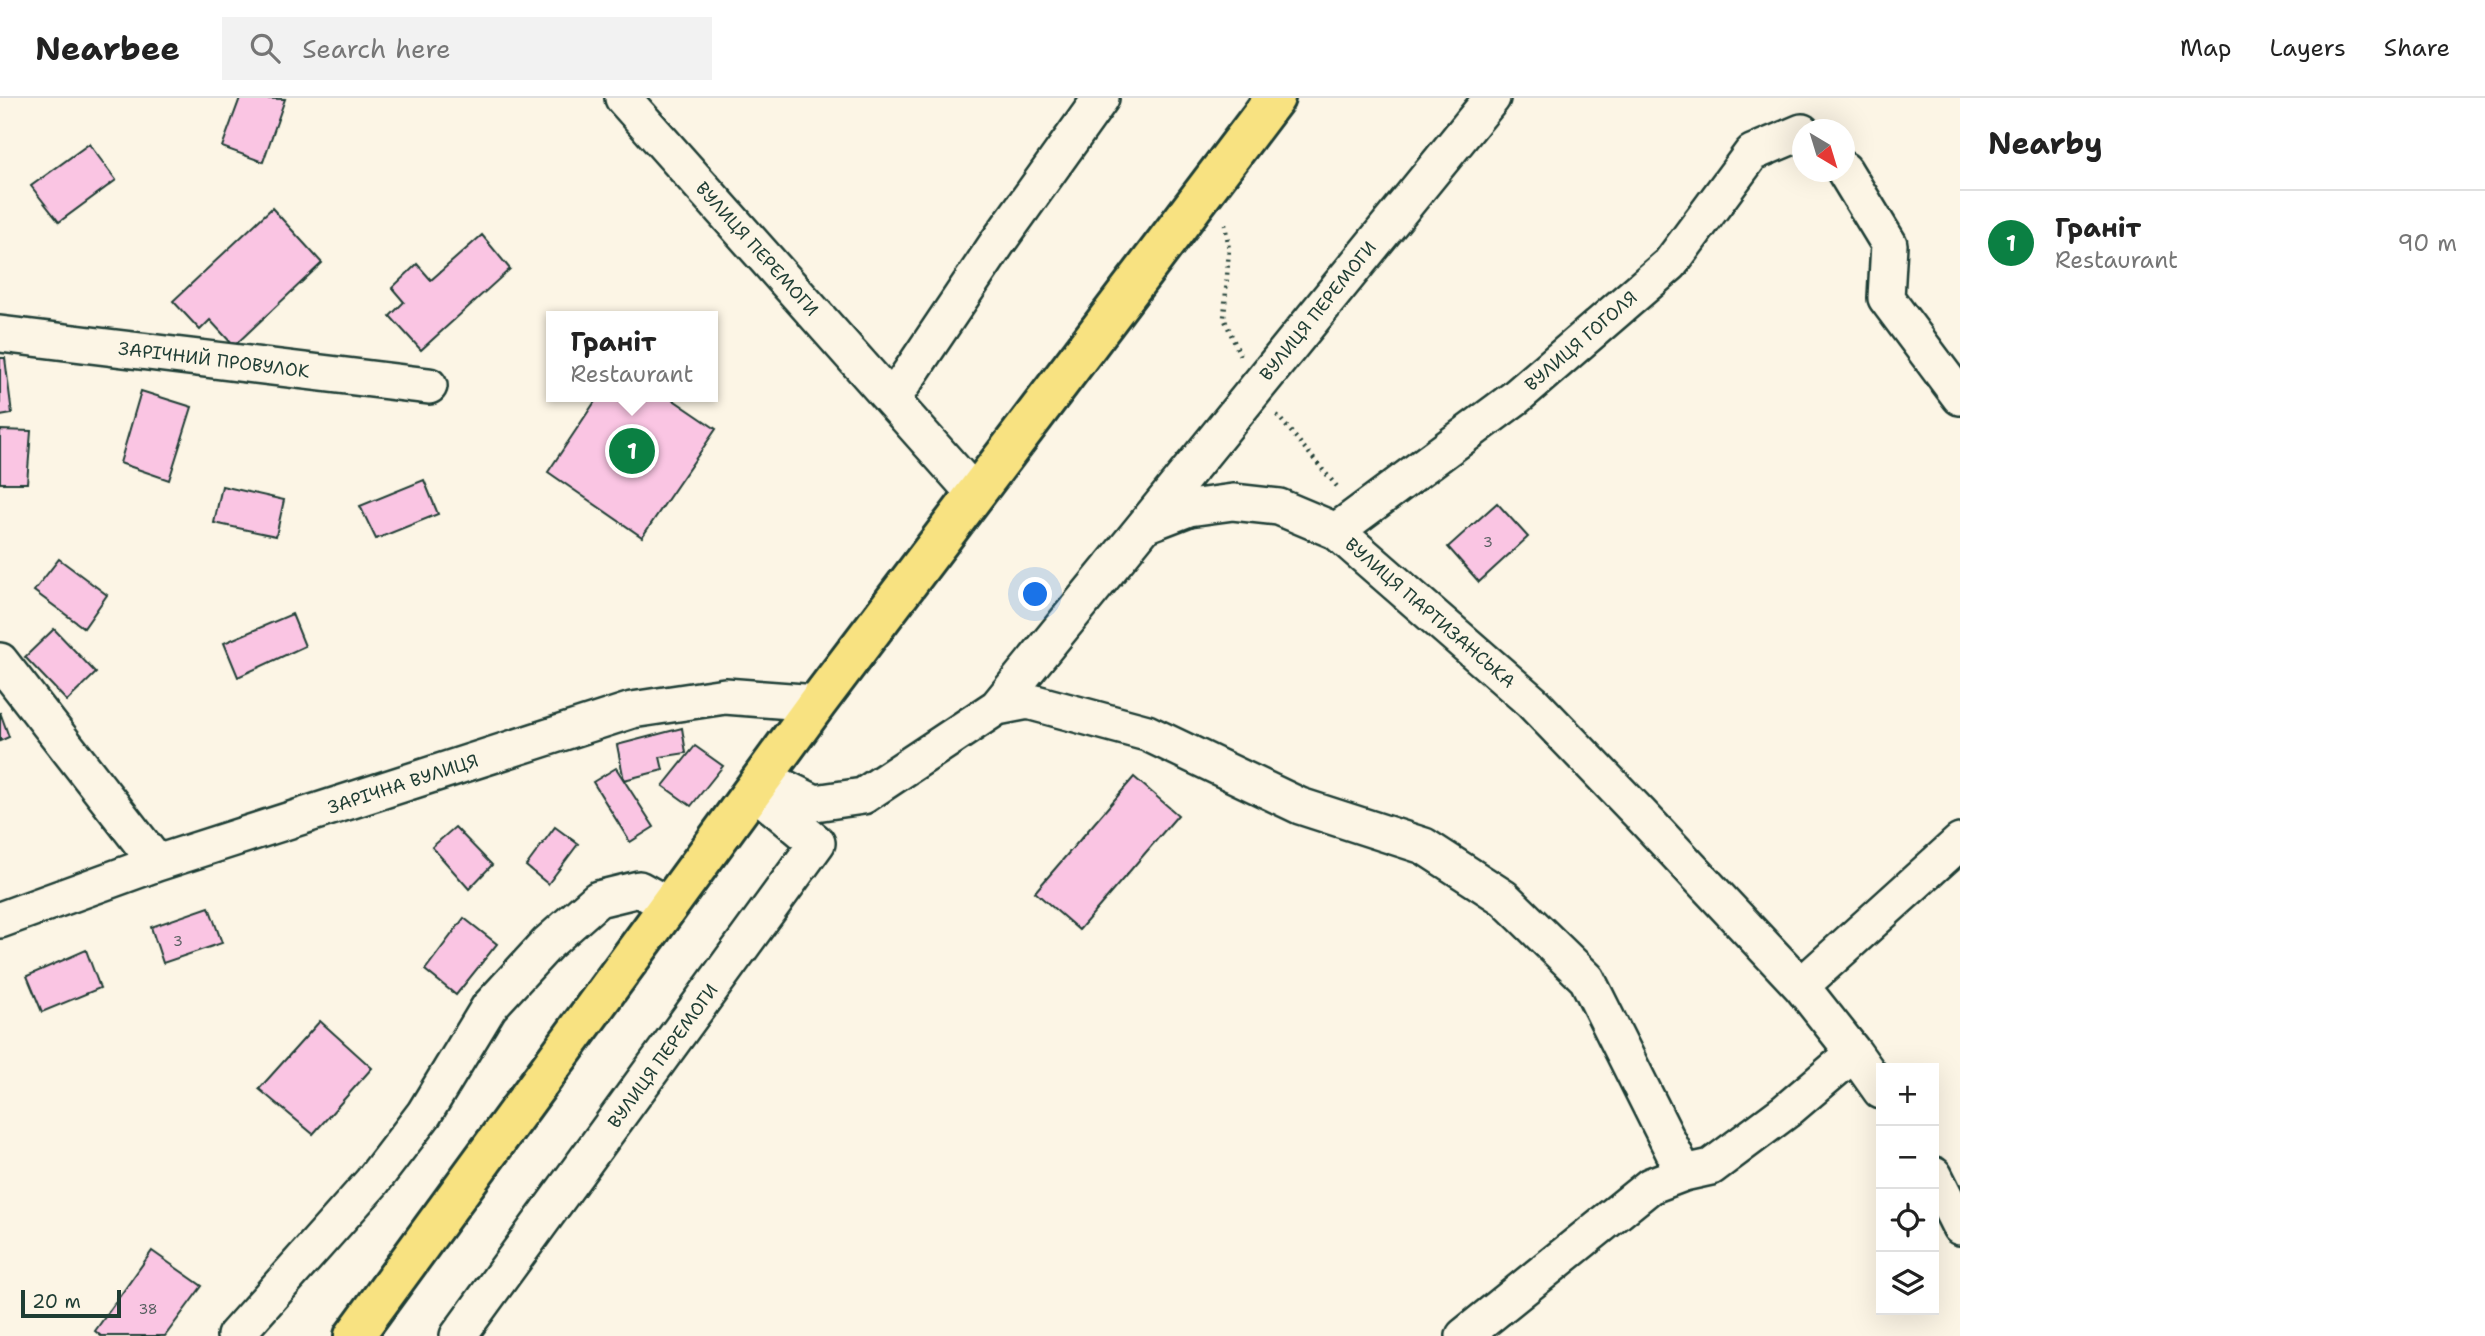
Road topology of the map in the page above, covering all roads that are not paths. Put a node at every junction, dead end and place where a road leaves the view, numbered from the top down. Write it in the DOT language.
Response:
graph roads {
  1 [pos="623,98"];
  2 [pos="1101,98"];
  3 [pos="1275,98"];
  4 [pos="1492,98"];
  5 [pos="1792,136"];
  6 [pos="1851,182"];
  7 [pos="0,334"];
  8 [pos="429,386"];
  9 [pos="1960,397"];
  10 [pos="892,400"];
  11 [pos="975,494"];
  12 [pos="1145,525"];
  13 [pos="1336,531"];
  14 [pos="0,661"];
  15 [pos="817,703"];
  16 [pos="997,707"];
  17 [pos="757,783"];
  18 [pos="1960,842"];
  19 [pos="157,863"];
  20 [pos="668,905"];
  21 [pos="0,920"];
  22 [pos="1801,986"];
  23 [pos="1854,1053"];
  24 [pos="1876,1084"];
  25 [pos="1684,1173"];
  26 [pos="1939,1185"];
  27 [pos="1960,1227"];
  28 [pos="235,1336"];
  29 [pos="354,1336"];
  30 [pos="458,1336"];
  31 [pos="1464,1336"];
  1 -- 10 [label="street, ВУЛИЦЯ ПЕРЕМОГИ"];
  2 -- 10 [label="street"];
  3 -- 11 [label="main road"];
  4 -- 12 [label="street, ВУЛИЦЯ ПЕРЕМОГИ"];
  5 -- 13 [label="street, ВУЛИЦЯ ГОГОЛЯ"];
  6 -- 9 [label="street"];
  7 -- 8 [label="street, ЗАРІЧНИЙ ПРОВУЛОК"];
  10 -- 11 [label="street, ВУЛИЦЯ ПЕРЕМОГИ"];
  11 -- 15 [label="main road"];
  12 -- 13 [label="street, ВУЛИЦЯ ПАРТИЗАНСЬКА"];
  12 -- 16 [label="street, ВУЛИЦЯ ПАРТИЗАНСЬКА"];
  13 -- 22 [label="street, ВУЛИЦЯ ПАРТИЗАНСЬКА"];
  14 -- 19 [label="street"];
  15 -- 17 [label="main road"];
  15 -- 19 [label="street, ЗАРІЧНА ВУЛИЦЯ"];
  16 -- 17 [label="street, ВУЛИЦЯ ПАРТИЗАНСЬКА"];
  16 -- 25 [label="street"];
  17 -- 20 [label="main road"];
  17 -- 30 [label="street, ВУЛИЦЯ ПЕРЕМОГИ"];
  18 -- 22 [label="street"];
  19 -- 21 [label="street, ЗАРІЧНА ВУЛИЦЯ"];
  20 -- 28 [label="street"];
  20 -- 29 [label="main road"];
  22 -- 23 [label="street, ВУЛИЦЯ ПАРТИЗАНСЬКА"];
  23 -- 24 [label="street, ВУЛИЦЯ ПАРТИЗАНСЬКА"];
  23 -- 25 [label="street"];
  25 -- 31 [label="street"];
  26 -- 27 [label="street"];
}
